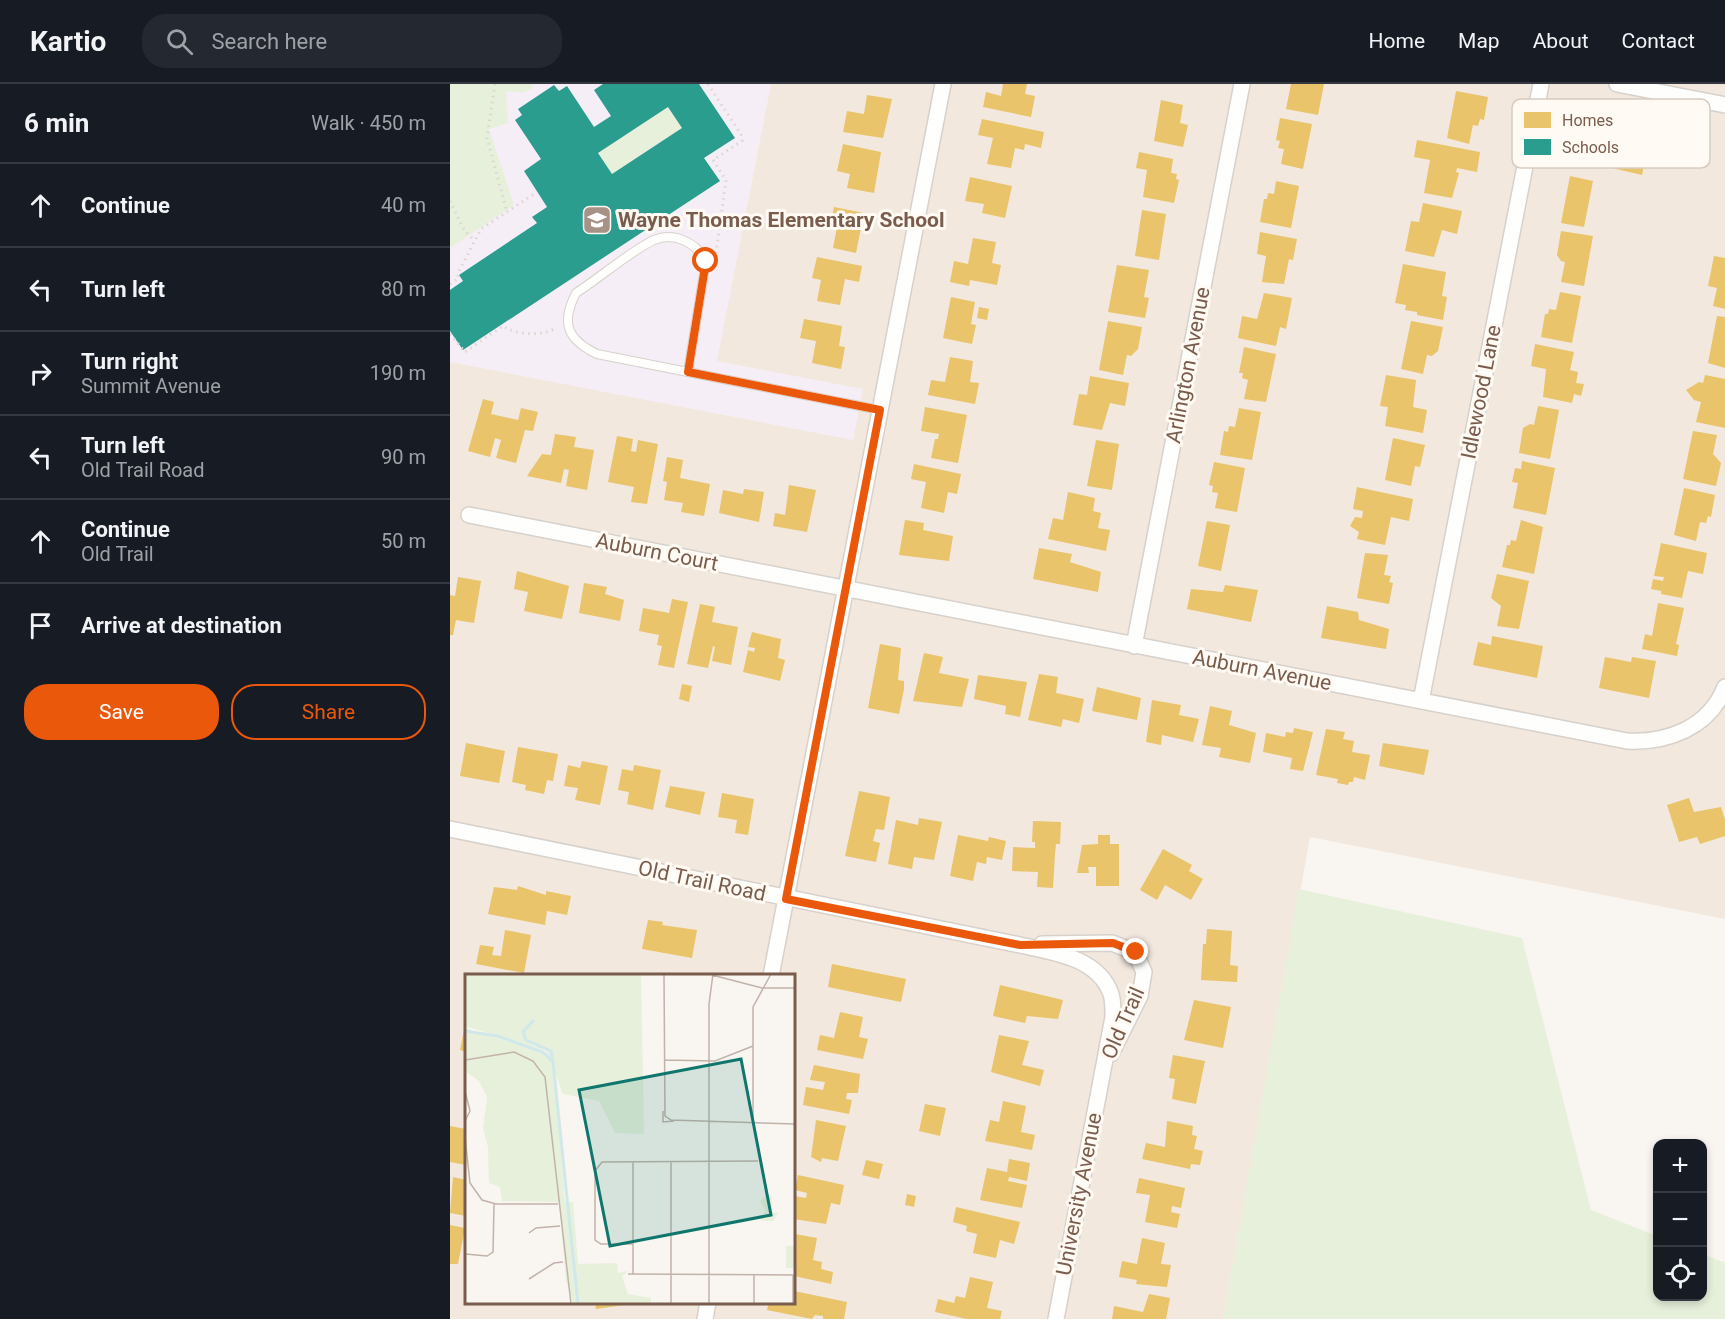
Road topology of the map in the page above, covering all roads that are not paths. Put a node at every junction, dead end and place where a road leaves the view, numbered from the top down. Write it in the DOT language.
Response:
graph roads {
  1 [pos="943,84"];
  2 [pos="1242,84"];
  3 [pos="1541,84"];
  4 [pos="1617,84"];
  5 [pos="1538,99"];
  6 [pos="1694,99"];
  7 [pos="1710,102"];
  8 [pos="1725,105"];
  9 [pos="1525,168"];
  10 [pos="688,372"];
  11 [pos="880,410"];
  12 [pos="469,515"];
  13 [pos="846,589"];
  14 [pos="1134,646"];
  15 [pos="1725,687"];
  16 [pos="1421,701"];
  17 [pos="450,829"];
  18 [pos="786,899"];
  19 [pos="1020,945"];
  20 [pos="771,974"];
  21 [pos="1102,1070"];
  22 [pos="708,1304"];
  23 [pos="705,1319"];
  24 [pos="1056,1319"];
  1 -- 11 [label="street"];
  2 -- 14 [label="street, Arlington Avenue"];
  3 -- 5 [label="street, Idlewood Lane"];
  4 -- 6 [label="street"];
  7 -- 8 [label="street"];
  9 -- 16 [label="street, Idlewood Lane"];
  10 -- 10 [label="lane"];
  10 -- 11 [label="lane"];
  11 -- 13 [label="street"];
  12 -- 13 [label="street, Auburn Court"];
  13 -- 14 [label="street, Auburn Avenue"];
  13 -- 18 [label="street"];
  14 -- 16 [label="street, Auburn Avenue"];
  15 -- 16 [label="street, Auburn Avenue"];
  17 -- 18 [label="street, Old Trail Road"];
  18 -- 19 [label="street, Old Trail Road"];
  18 -- 20 [label="street"];
  19 -- 21 [label="street, Old Trail Road"];
  19 -- 21 [label="street, Old Trail"];
  21 -- 24 [label="street, University Avenue"];
  22 -- 23 [label="street"];
}
